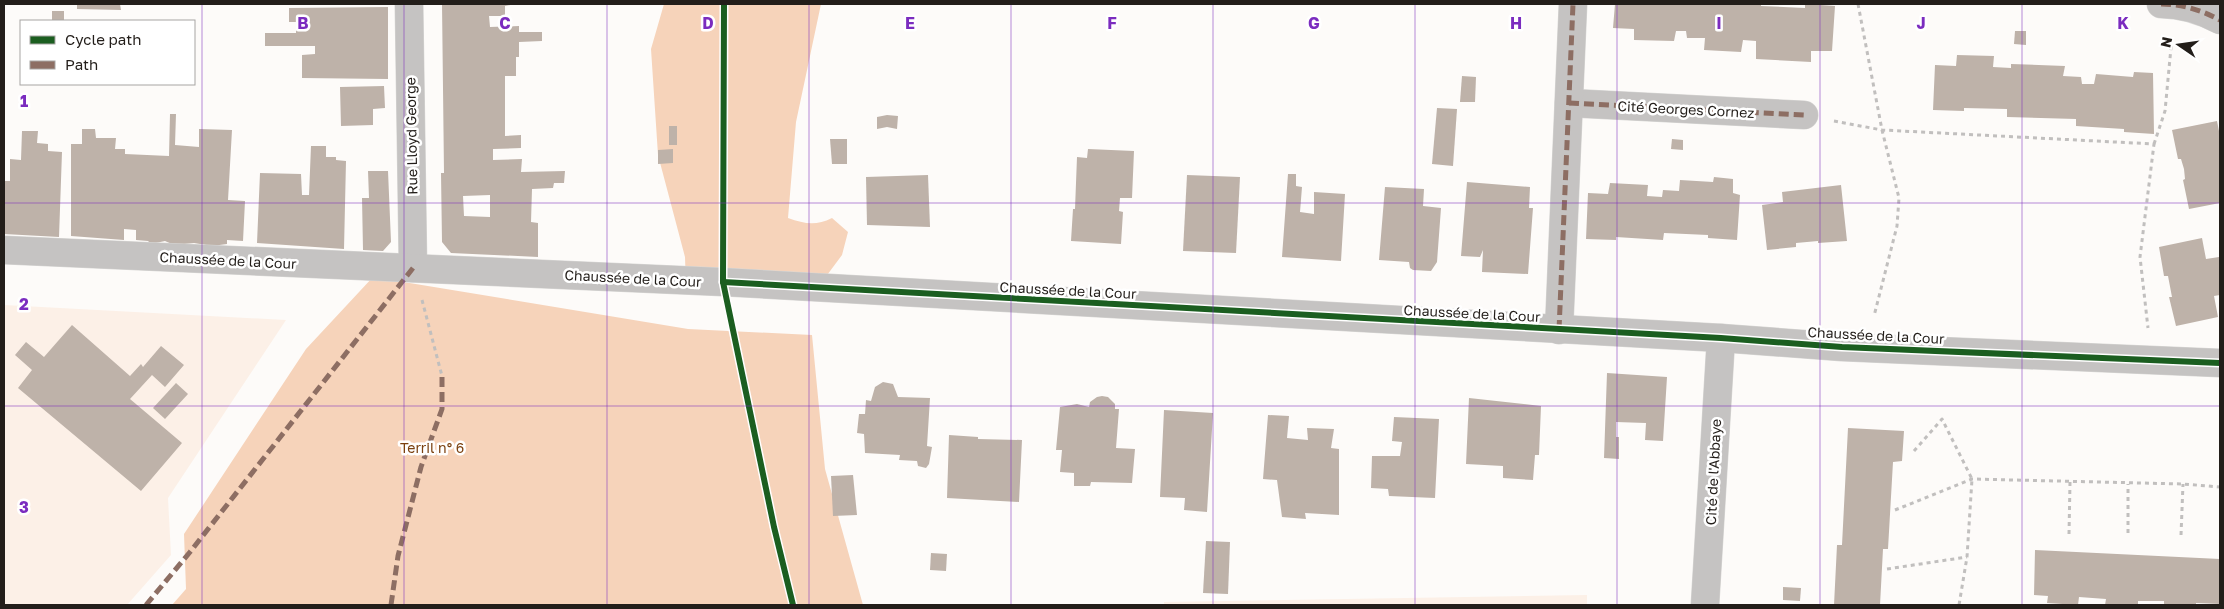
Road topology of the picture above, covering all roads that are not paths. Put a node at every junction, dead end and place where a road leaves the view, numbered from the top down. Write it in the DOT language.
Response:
graph roads {
  1 [pos="409,4"];
  2 [pos="1573,4"];
  3 [pos="2161,4"];
  4 [pos="2176,4"];
  5 [pos="2220,20"];
  6 [pos="1569,103"];
  7 [pos="1804,115"];
  8 [pos="4,250"];
  9 [pos="413,268"];
  10 [pos="1559,330"];
  11 [pos="1721,338"];
  12 [pos="2220,363"];
  13 [pos="1706,605"];
  1 -- 9 [label="street, Rue Lloyd George"];
  2 -- 6 [label="street"];
  3 -- 4 [label="street"];
  4 -- 5 [label="street"];
  6 -- 7 [label="street, Cité Georges Cornez"];
  6 -- 10 [label="street"];
  8 -- 9 [label="street, Chaussée de la Cour"];
  9 -- 10 [label="street, Chaussée de la Cour"];
  10 -- 11 [label="street, Chaussée de la Cour"];
  11 -- 12 [label="street, Chaussée de la Cour"];
  11 -- 13 [label="street, Cité de l'Abbaye"];
}
